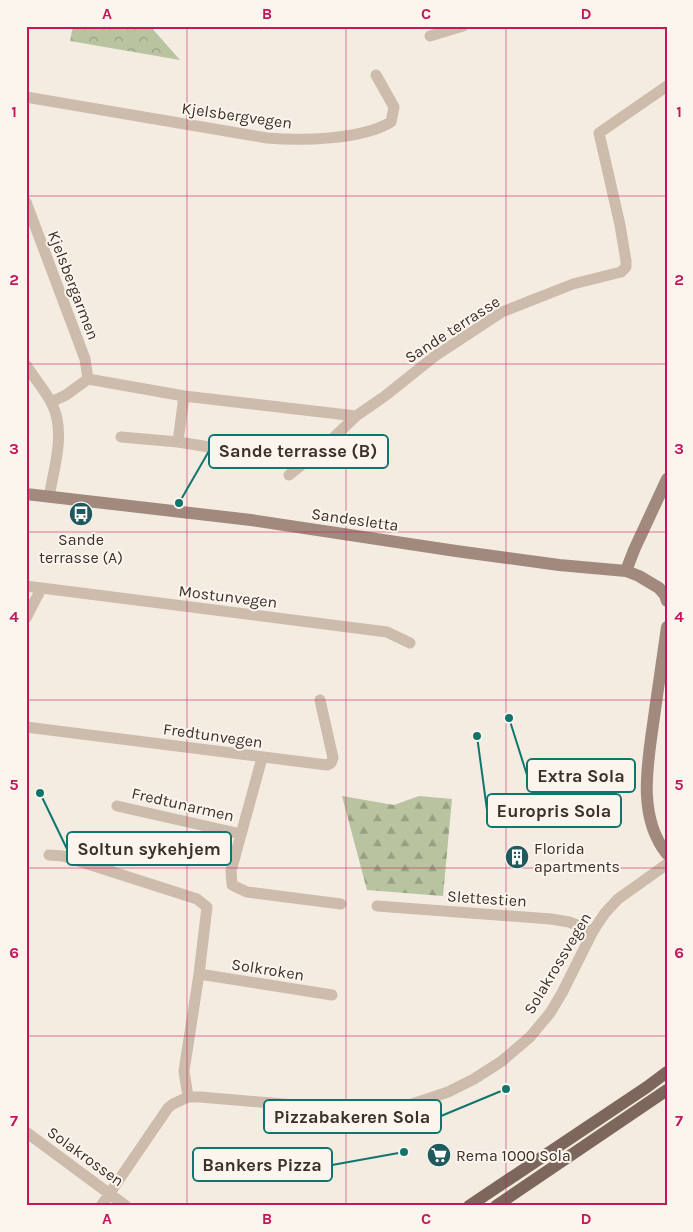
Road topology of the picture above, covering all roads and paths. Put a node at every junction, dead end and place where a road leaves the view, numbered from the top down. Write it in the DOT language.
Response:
graph roads {
  1 [pos="464,26"];
  2 [pos="430,36"];
  3 [pos="376,75"];
  4 [pos="667,86"];
  5 [pos="26,97"];
  6 [pos="26,202"];
  7 [pos="26,365"];
  8 [pos="88,379"];
  9 [pos="184,396"];
  10 [pos="51,402"];
  11 [pos="356,416"];
  12 [pos="121,437"];
  13 [pos="178,442"];
  14 [pos="273,457"];
  15 [pos="289,475"];
  16 [pos="667,479"];
  17 [pos="26,494"];
  18 [pos="49,497"];
  19 [pos="626,571"];
  20 [pos="26,586"];
  21 [pos="41,589"];
  22 [pos="666,597"];
  23 [pos="26,618"];
  24 [pos="667,627"];
  25 [pos="410,643"];
  26 [pos="320,700"];
  27 [pos="26,727"];
  28 [pos="262,758"];
  29 [pos="117,806"];
  30 [pos="241,834"];
  31 [pos="667,854"];
  32 [pos="49,856"];
  33 [pos="667,864"];
  34 [pos="342,904"];
  35 [pos="377,906"];
  36 [pos="593,931"];
  37 [pos="199,974"];
  38 [pos="332,995"];
  39 [pos="667,1072"];
  40 [pos="667,1090"];
  41 [pos="188,1097"];
  42 [pos="26,1132"];
  43 [pos="110,1193"];
  44 [pos="101,1206"];
  45 [pos="126,1206"];
  46 [pos="469,1206"];
  47 [pos="496,1206"];
  1 -- 2 [label="street"];
  3 -- 5 [label="street, Kjelsbergvegen"];
  4 -- 11 [label="street, Sande terrasse"];
  6 -- 8 [label="street, Kjelsbergarmen"];
  7 -- 10 [label="street"];
  8 -- 9 [label="street"];
  8 -- 10 [label="street"];
  9 -- 11 [label="street"];
  9 -- 13 [label="street"];
  10 -- 18 [label="street"];
  11 -- 15 [label="street, Sande terrasse"];
  12 -- 13 [label="street"];
  13 -- 14 [label="street"];
  16 -- 19 [label="street"];
  17 -- 18 [label="street, Sandesletta"];
  18 -- 19 [label="street, Sandesletta"];
  19 -- 22 [label="street, Sandesletta"];
  20 -- 21 [label="street, Mostunvegen"];
  21 -- 23 [label="street"];
  21 -- 25 [label="street, Mostunvegen"];
  24 -- 31 [label="street"];
  26 -- 28 [label="street, Fredtunvegen"];
  27 -- 28 [label="street, Fredtunvegen"];
  28 -- 30 [label="street"];
  29 -- 30 [label="street, Fredtunarmen"];
  30 -- 34 [label="street"];
  32 -- 37 [label="street"];
  33 -- 36 [label="street, Solakrossvegen"];
  35 -- 36 [label="street, Slettestien"];
  36 -- 41 [label="street, Solakrossvegen"];
  37 -- 38 [label="street, Solkroken"];
  37 -- 41 [label="street"];
  39 -- 46 [label="main road"];
  40 -- 47 [label="main road"];
  41 -- 43 [label="street"];
  42 -- 43 [label="street, Solakrossen"];
  43 -- 44 [label="street"];
  43 -- 45 [label="street, Solakrossen"];
}
